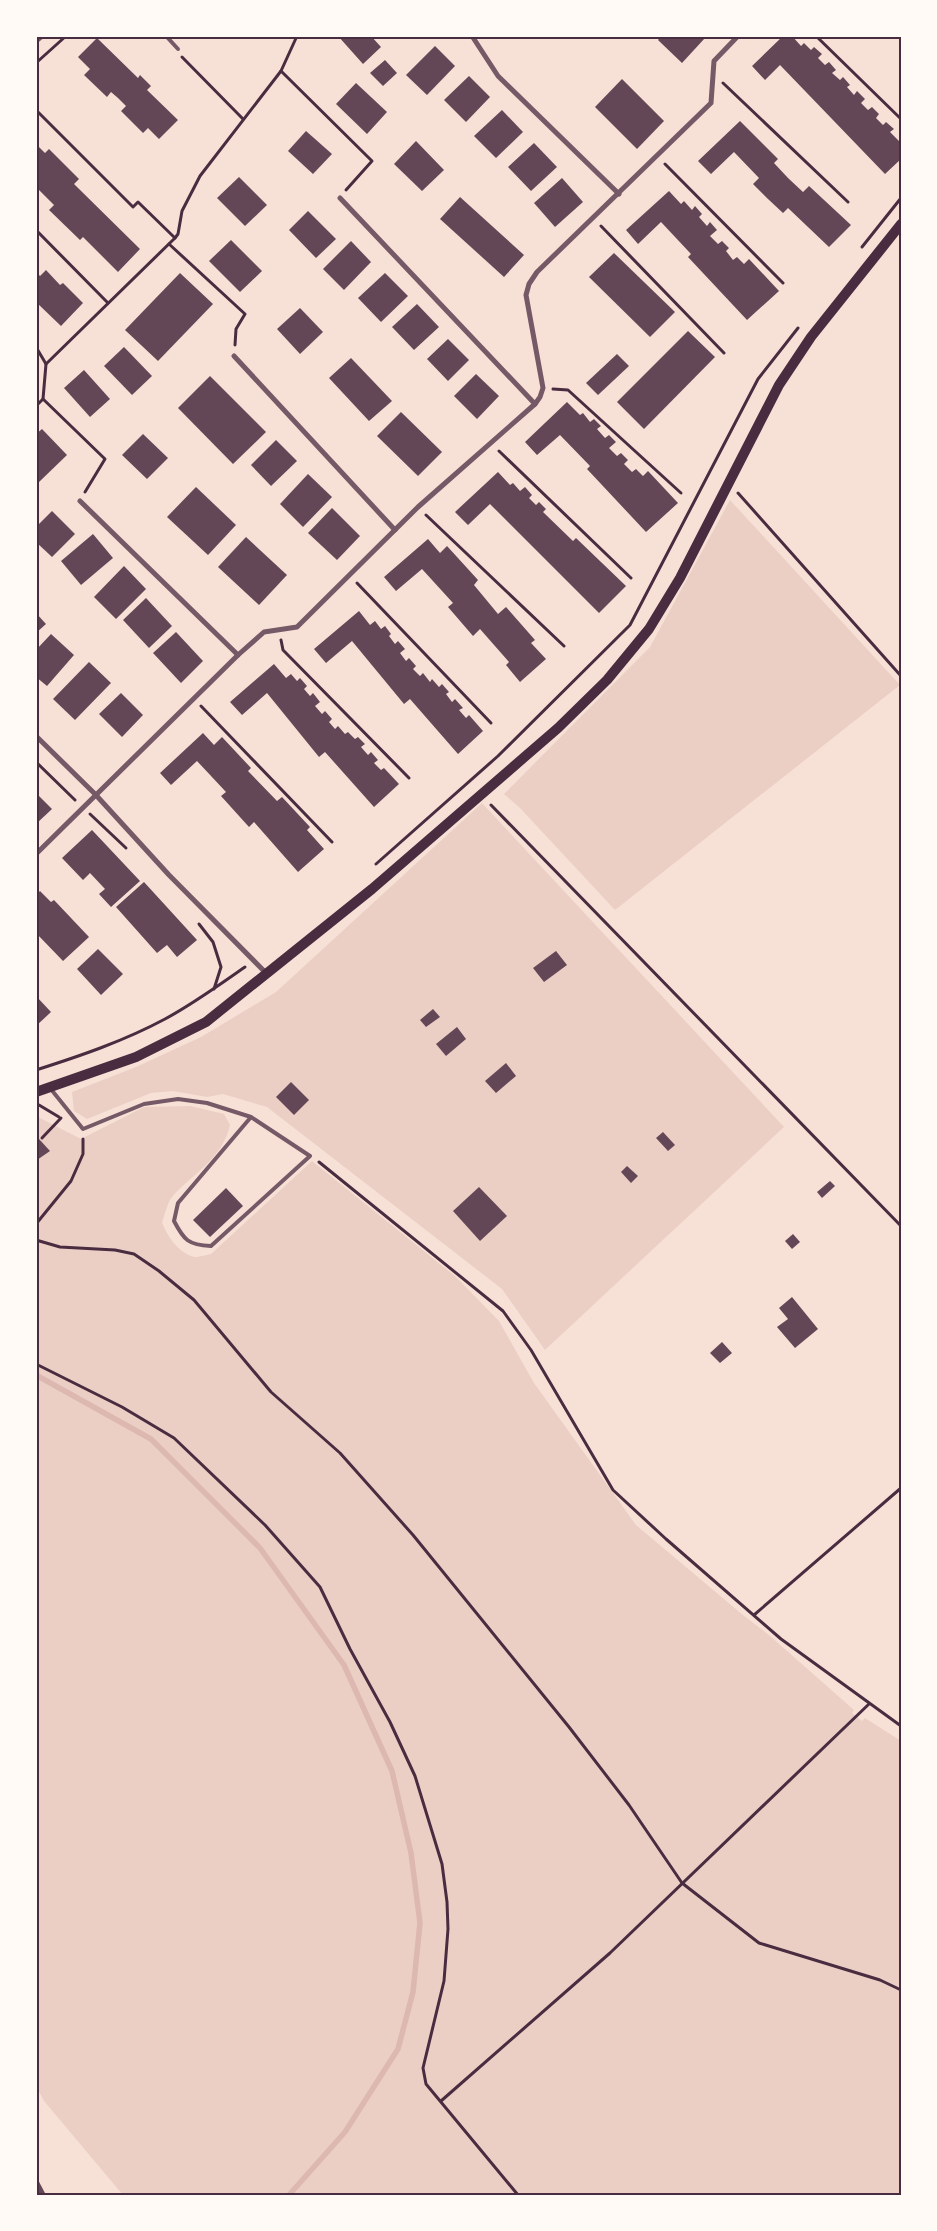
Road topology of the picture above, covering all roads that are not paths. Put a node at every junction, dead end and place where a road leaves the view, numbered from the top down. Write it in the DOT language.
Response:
graph roads {
  1 [pos="42,36"];
  2 [pos="166,36"];
  3 [pos="472,36"];
  4 [pos="735,37"];
  5 [pos="36,41"];
  6 [pos="177,50"];
  7 [pos="619,194"];
  8 [pos="340,198"];
  9 [pos="901,224"];
  10 [pos="234,356"];
  11 [pos="535,404"];
  12 [pos="80,501"];
  13 [pos="395,530"];
  14 [pos="238,655"];
  15 [pos="36,736"];
  16 [pos="95,794"];
  17 [pos="36,854"];
  18 [pos="267,974"];
  19 [pos="50,1088"];
  20 [pos="36,1092"];
  21 [pos="251,1117"];
  1 -- 5 [label="street"];
  2 -- 6 [label="lane"];
  3 -- 7 [label="street"];
  4 -- 7 [label="street"];
  7 -- 11 [label="street"];
  8 -- 11 [label="street"];
  9 -- 18 [label="main road"];
  10 -- 13 [label="street"];
  11 -- 13 [label="street"];
  12 -- 14 [label="street"];
  13 -- 14 [label="street"];
  14 -- 16 [label="street"];
  15 -- 16 [label="street"];
  16 -- 17 [label="street"];
  16 -- 18 [label="street"];
  18 -- 19 [label="main road"];
  19 -- 20 [label="main road"];
  19 -- 21 [label="lane"];
  21 -- 21 [label="lane"];
}
